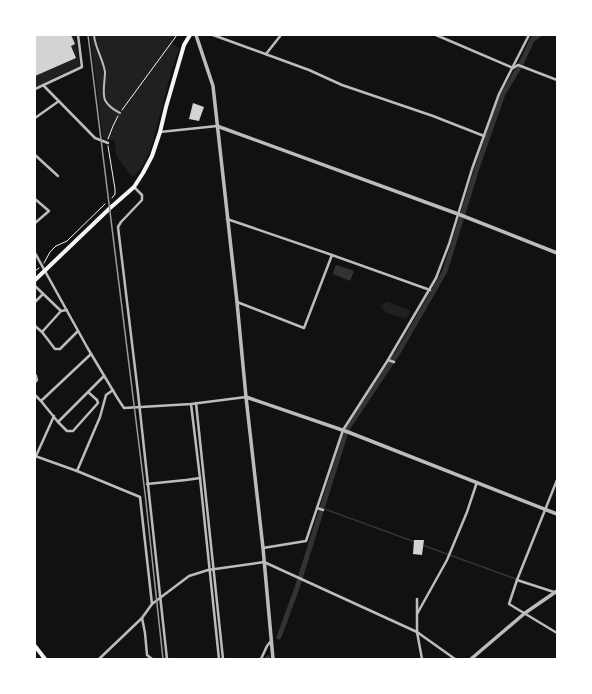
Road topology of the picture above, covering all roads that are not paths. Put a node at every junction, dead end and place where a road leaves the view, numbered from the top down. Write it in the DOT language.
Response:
graph roads {
  1 [pos="78,35"];
  2 [pos="94,35"];
  3 [pos="190,35"];
  4 [pos="196,35"];
  5 [pos="213,35"];
  6 [pos="281,35"];
  7 [pos="436,35"];
  8 [pos="529,35"];
  9 [pos="266,54"];
  10 [pos="513,68"];
  11 [pos="557,80"];
  12 [pos="43,85"];
  13 [pos="35,89"];
  14 [pos="59,101"];
  15 [pos="120,113"];
  16 [pos="35,118"];
  17 [pos="217,126"];
  18 [pos="160,132"];
  19 [pos="484,136"];
  20 [pos="108,143"];
  21 [pos="35,155"];
  22 [pos="58,176"];
  23 [pos="134,187"];
  24 [pos="35,199"];
  25 [pos="461,216"];
  26 [pos="227,220"];
  27 [pos="35,223"];
  28 [pos="35,253"];
  29 [pos="557,253"];
  30 [pos="332,256"];
  31 [pos="45,271"];
  32 [pos="35,280"];
  33 [pos="35,286"];
  34 [pos="430,290"];
  35 [pos="43,294"];
  36 [pos="35,302"];
  37 [pos="237,302"];
  38 [pos="66,310"];
  39 [pos="61,311"];
  40 [pos="35,326"];
  41 [pos="78,331"];
  42 [pos="42,332"];
  43 [pos="91,354"];
  44 [pos="389,361"];
  45 [pos="394,362"];
  46 [pos="35,375"];
  47 [pos="104,376"];
  48 [pos="35,382"];
  49 [pos="113,390"];
  50 [pos="88,392"];
  51 [pos="35,395"];
  52 [pos="246,397"];
  53 [pos="41,401"];
  54 [pos="196,403"];
  55 [pos="191,404"];
  56 [pos="139,406"];
  57 [pos="54,416"];
  58 [pos="58,422"];
  59 [pos="345,431"];
  60 [pos="36,456"];
  61 [pos="77,471"];
  62 [pos="200,478"];
  63 [pos="204,478"];
  64 [pos="557,480"];
  65 [pos="477,482"];
  66 [pos="147,484"];
  67 [pos="318,508"];
  68 [pos="323,510"];
  69 [pos="546,510"];
  70 [pos="557,514"];
  71 [pos="263,548"];
  72 [pos="264,562"];
  73 [pos="210,570"];
  74 [pos="214,570"];
  75 [pos="517,580"];
  76 [pos="555,592"];
  77 [pos="160,599"];
  78 [pos="417,599"];
  79 [pos="152,604"];
  80 [pos="525,613"];
  81 [pos="417,614"];
  82 [pos="142,618"];
  83 [pos="417,632"];
  84 [pos="557,633"];
  85 [pos="271,640"];
  86 [pos="35,646"];
  87 [pos="45,659"];
  88 [pos="99,659"];
  89 [pos="152,659"];
  90 [pos="167,659"];
  91 [pos="219,659"];
  92 [pos="222,659"];
  93 [pos="261,659"];
  94 [pos="273,659"];
  95 [pos="422,659"];
  96 [pos="455,659"];
  97 [pos="471,659"];
  1 -- 12 [label="street"];
  2 -- 15 [label="street"];
  3 -- 18 [label="main road"];
  4 -- 17 [label="street"];
  5 -- 9 [label="street"];
  6 -- 9 [label="street"];
  7 -- 10 [label="street"];
  8 -- 10 [label="street"];
  9 -- 19 [label="street"];
  10 -- 11 [label="street"];
  10 -- 19 [label="street"];
  12 -- 13 [label="street"];
  12 -- 14 [label="street"];
  14 -- 16 [label="street"];
  14 -- 20 [label="street"];
  17 -- 18 [label="street"];
  17 -- 25 [label="street"];
  17 -- 26 [label="street"];
  18 -- 23 [label="main road"];
  19 -- 25 [label="street"];
  21 -- 22 [label="street"];
  23 -- 31 [label="main road"];
  23 -- 56 [label="street"];
  24 -- 27 [label="street"];
  25 -- 29 [label="street"];
  25 -- 34 [label="street"];
  26 -- 30 [label="street"];
  26 -- 37 [label="street"];
  28 -- 31 [label="street"];
  30 -- 34 [label="street"];
  30 -- 37 [label="street"];
  31 -- 32 [label="main road"];
  31 -- 38 [label="street"];
  33 -- 35 [label="street"];
  34 -- 44 [label="street"];
  35 -- 36 [label="street"];
  35 -- 39 [label="street"];
  37 -- 52 [label="street"];
  38 -- 39 [label="street"];
  38 -- 41 [label="street"];
  39 -- 42 [label="street"];
  40 -- 42 [label="street"];
  41 -- 42 [label="street"];
  41 -- 43 [label="street"];
  43 -- 47 [label="street"];
  43 -- 53 [label="street"];
  44 -- 45 [label="street"];
  44 -- 59 [label="street"];
  46 -- 48 [label="street"];
  47 -- 49 [label="street"];
  47 -- 50 [label="street"];
  49 -- 56 [label="street"];
  49 -- 61 [label="street"];
  50 -- 58 [label="street"];
  50 -- 58 [label="street"];
  51 -- 53 [label="street"];
  52 -- 54 [label="street"];
  52 -- 59 [label="street"];
  52 -- 71 [label="street"];
  53 -- 57 [label="street"];
  54 -- 55 [label="street"];
  54 -- 63 [label="street"];
  55 -- 56 [label="street"];
  55 -- 62 [label="street"];
  56 -- 66 [label="street"];
  57 -- 58 [label="street"];
  57 -- 60 [label="street"];
  59 -- 65 [label="street"];
  59 -- 67 [label="street"];
  60 -- 61 [label="street"];
  61 -- 79 [label="street"];
  62 -- 63 [label="street"];
  62 -- 66 [label="street"];
  62 -- 73 [label="street"];
  63 -- 74 [label="street"];
  64 -- 69 [label="street"];
  65 -- 69 [label="street"];
  65 -- 81 [label="street"];
  66 -- 77 [label="street"];
  67 -- 68 [label="street"];
  67 -- 71 [label="street"];
  69 -- 70 [label="street"];
  69 -- 75 [label="street"];
  71 -- 72 [label="street"];
  72 -- 74 [label="street"];
  72 -- 83 [label="street"];
  72 -- 85 [label="street"];
  73 -- 74 [label="street"];
  73 -- 77 [label="street"];
  73 -- 91 [label="street"];
  74 -- 92 [label="street"];
  75 -- 76 [label="street"];
  75 -- 80 [label="street"];
  76 -- 80 [label="street"];
  77 -- 79 [label="street"];
  77 -- 90 [label="street"];
  78 -- 81 [label="street"];
  79 -- 82 [label="street"];
  80 -- 84 [label="street"];
  80 -- 97 [label="street"];
  81 -- 83 [label="street"];
  82 -- 88 [label="street"];
  82 -- 89 [label="street"];
  83 -- 95 [label="street"];
  83 -- 96 [label="street"];
  85 -- 93 [label="street"];
  85 -- 94 [label="street"];
  86 -- 87 [label="main road"];
}
